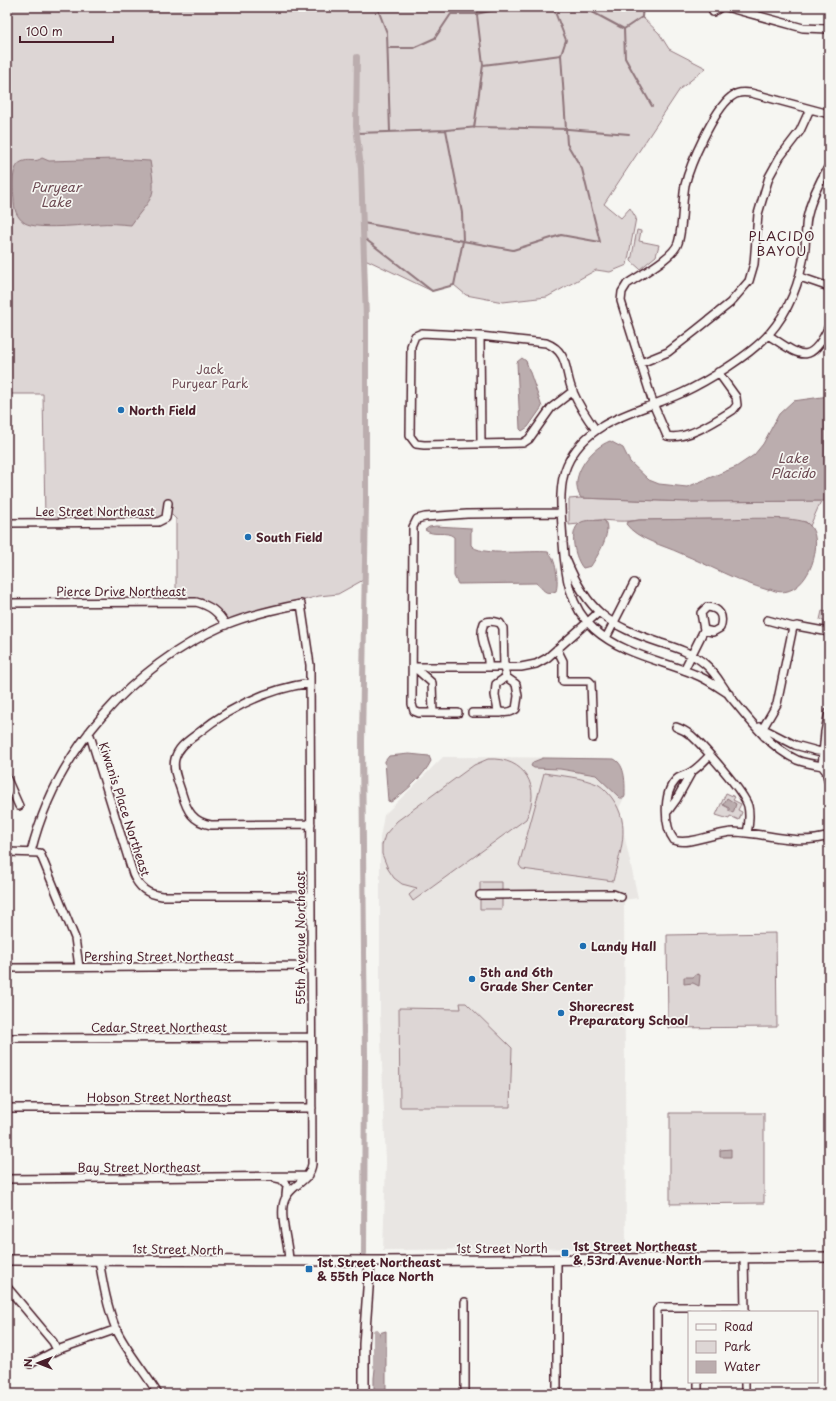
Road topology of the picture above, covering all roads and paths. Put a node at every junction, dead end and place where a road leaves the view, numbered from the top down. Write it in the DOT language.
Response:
graph roads {
  1 [pos="721,7"];
  2 [pos="726,7"];
  3 [pos="713,12"];
  4 [pos="829,29"];
  5 [pos="810,109"];
  6 [pos="829,114"];
  7 [pos="829,166"];
  8 [pos="822,177"];
  9 [pos="829,182"];
  10 [pos="800,277"];
  11 [pos="829,287"];
  12 [pos="829,326"];
  13 [pos="768,335"];
  14 [pos="480,336"];
  15 [pos="641,363"];
  16 [pos="718,372"];
  17 [pos="573,391"];
  18 [pos="654,406"];
  19 [pos="596,430"];
  20 [pos="481,443"];
  21 [pos="168,503"];
  22 [pos="561,513"];
  23 [pos="7,523"];
  24 [pos="564,553"];
  25 [pos="634,583"];
  26 [pos="7,602"];
  27 [pos="599,612"];
  28 [pos="767,620"];
  29 [pos="588,622"];
  30 [pos="614,624"];
  31 [pos="226,625"];
  32 [pos="793,627"];
  33 [pos="704,630"];
  34 [pos="829,632"];
  35 [pos="606,638"];
  36 [pos="557,649"];
  37 [pos="692,655"];
  38 [pos="488,667"];
  39 [pos="504,667"];
  40 [pos="414,668"];
  41 [pos="684,670"];
  42 [pos="506,677"];
  43 [pos="310,683"];
  44 [pos="729,694"];
  45 [pos="829,712"];
  46 [pos="433,713"];
  47 [pos="458,713"];
  48 [pos="472,713"];
  49 [pos="503,713"];
  50 [pos="760,726"];
  51 [pos="676,727"];
  52 [pos="89,732"];
  53 [pos="593,738"];
  54 [pos="826,752"];
  55 [pos="710,755"];
  56 [pos="826,768"];
  57 [pos="691,773"];
  58 [pos="7,778"];
  59 [pos="829,783"];
  60 [pos="8,802"];
  61 [pos="668,811"];
  62 [pos="311,824"];
  63 [pos="747,833"];
  64 [pos="829,836"];
  65 [pos="7,852"];
  66 [pos="31,852"];
  67 [pos="311,896"];
  68 [pos="480,896"];
  69 [pos="621,897"];
  70 [pos="311,966"];
  71 [pos="79,967"];
  72 [pos="7,968"];
  73 [pos="311,1037"];
  74 [pos="7,1038"];
  75 [pos="7,1108"];
  76 [pos="312,1108"];
  77 [pos="308,1176"];
  78 [pos="272,1177"];
  79 [pos="7,1179"];
  80 [pos="286,1197"];
  81 [pos="744,1257"];
  82 [pos="829,1257"];
  83 [pos="557,1259"];
  84 [pos="7,1260"];
  85 [pos="99,1260"];
  86 [pos="289,1261"];
  87 [pos="370,1261"];
  88 [pos="7,1288"];
  89 [pos="465,1302"];
  90 [pos="745,1309"];
  91 [pos="699,1310"];
  92 [pos="117,1330"];
  93 [pos="57,1350"];
  94 [pos="30,1364"];
  95 [pos="698,1383"];
  96 [pos="745,1383"];
  97 [pos="158,1394"];
  98 [pos="364,1394"];
  99 [pos="465,1394"];
  100 [pos="557,1394"];
  101 [pos="657,1394"];
  102 [pos="698,1394"];
  103 [pos="745,1394"];
  1 -- 3 [label="street"];
  2 -- 4 [label="street"];
  5 -- 6 [label="street"];
  5 -- 15 [label="street"];
  5 -- 15 [label="street"];
  7 -- 8 [label="street"];
  8 -- 9 [label="street"];
  8 -- 10 [label="street"];
  10 -- 11 [label="street"];
  10 -- 13 [label="street"];
  12 -- 13 [label="street"];
  13 -- 16 [label="street"];
  14 -- 17 [label="street"];
  14 -- 20 [label="street"];
  14 -- 20 [label="street"];
  15 -- 18 [label="street"];
  16 -- 18 [label="street"];
  16 -- 18 [label="street"];
  17 -- 19 [label="street"];
  17 -- 20 [label="street"];
  18 -- 19 [label="street"];
  19 -- 22 [label="street"];
  21 -- 23 [label="street, Lee Street Northeast"];
  22 -- 24 [label="street"];
  22 -- 40 [label="street"];
  24 -- 27 [label="street"];
  24 -- 29 [label="street"];
  25 -- 30 [label="street"];
  26 -- 31 [label="street, Pierce Drive Northeast"];
  27 -- 29 [label="street"];
  27 -- 30 [label="street"];
  28 -- 32 [label="street"];
  29 -- 35 [label="street"];
  29 -- 36 [label="street"];
  30 -- 35 [label="street"];
  30 -- 37 [label="street"];
  31 -- 43 [label="street, 55th Avenue Northeast"];
  31 -- 52 [label="street"];
  32 -- 34 [label="street"];
  32 -- 50 [label="street"];
  33 -- 37 [label="street"];
  35 -- 41 [label="street"];
  36 -- 39 [label="street"];
  36 -- 53 [label="street"];
  37 -- 41 [label="street"];
  37 -- 44 [label="street"];
  38 -- 39 [label="street"];
  38 -- 39 [label="street"];
  38 -- 40 [label="street"];
  39 -- 42 [label="street"];
  40 -- 46 [label="street"];
  40 -- 46 [label="street"];
  41 -- 44 [label="street"];
  42 -- 49 [label="street"];
  42 -- 49 [label="street"];
  43 -- 62 [label="street, 55th Avenue Northeast"];
  43 -- 62 [label="street"];
  44 -- 50 [label="street"];
  45 -- 54 [label="street"];
  46 -- 47 [label="street"];
  48 -- 49 [label="street"];
  50 -- 54 [label="street"];
  50 -- 56 [label="street"];
  51 -- 55 [label="street"];
  52 -- 66 [label="street"];
  52 -- 67 [label="street, Kiwanis Place Northeast"];
  54 -- 56 [label="street"];
  55 -- 57 [label="street"];
  55 -- 63 [label="street"];
  56 -- 59 [label="street"];
  57 -- 61 [label="street"];
  57 -- 61 [label="street"];
  58 -- 60 [label="street"];
  61 -- 63 [label="street"];
  62 -- 67 [label="street, 55th Avenue Northeast"];
  63 -- 64 [label="street"];
  65 -- 66 [label="street"];
  66 -- 71 [label="street"];
  67 -- 70 [label="street, 55th Avenue Northeast"];
  68 -- 69 [label="street"];
  70 -- 71 [label="street, Pershing Street Northeast"];
  70 -- 73 [label="street, 55th Avenue Northeast"];
  71 -- 72 [label="street, Pershing Street Northeast"];
  73 -- 74 [label="street, Cedar Street Northeast"];
  73 -- 76 [label="street, 55th Avenue Northeast"];
  75 -- 76 [label="street, Hobson Street Northeast"];
  76 -- 77 [label="street, 55th Avenue Northeast"];
  77 -- 78 [label="street, Bay Street Northeast"];
  77 -- 80 [label="street"];
  78 -- 79 [label="street, Bay Street Northeast"];
  78 -- 80 [label="street"];
  80 -- 86 [label="street"];
  81 -- 82 [label="street, 1st Street North"];
  81 -- 83 [label="street, 1st Street North"];
  81 -- 90 [label="street"];
  83 -- 87 [label="street, 1st Street North"];
  83 -- 100 [label="street"];
  84 -- 85 [label="street, 1st Street North"];
  85 -- 86 [label="street, 1st Street North"];
  85 -- 92 [label="street"];
  86 -- 87 [label="street, 1st Street North"];
  87 -- 98 [label="street"];
  88 -- 93 [label="street"];
  89 -- 99 [label="street"];
  90 -- 91 [label="street"];
  91 -- 101 [label="street"];
  92 -- 93 [label="street"];
  92 -- 97 [label="street"];
  93 -- 94 [label="street"];
  95 -- 102 [label="street"];
  96 -- 103 [label="street"];
}
